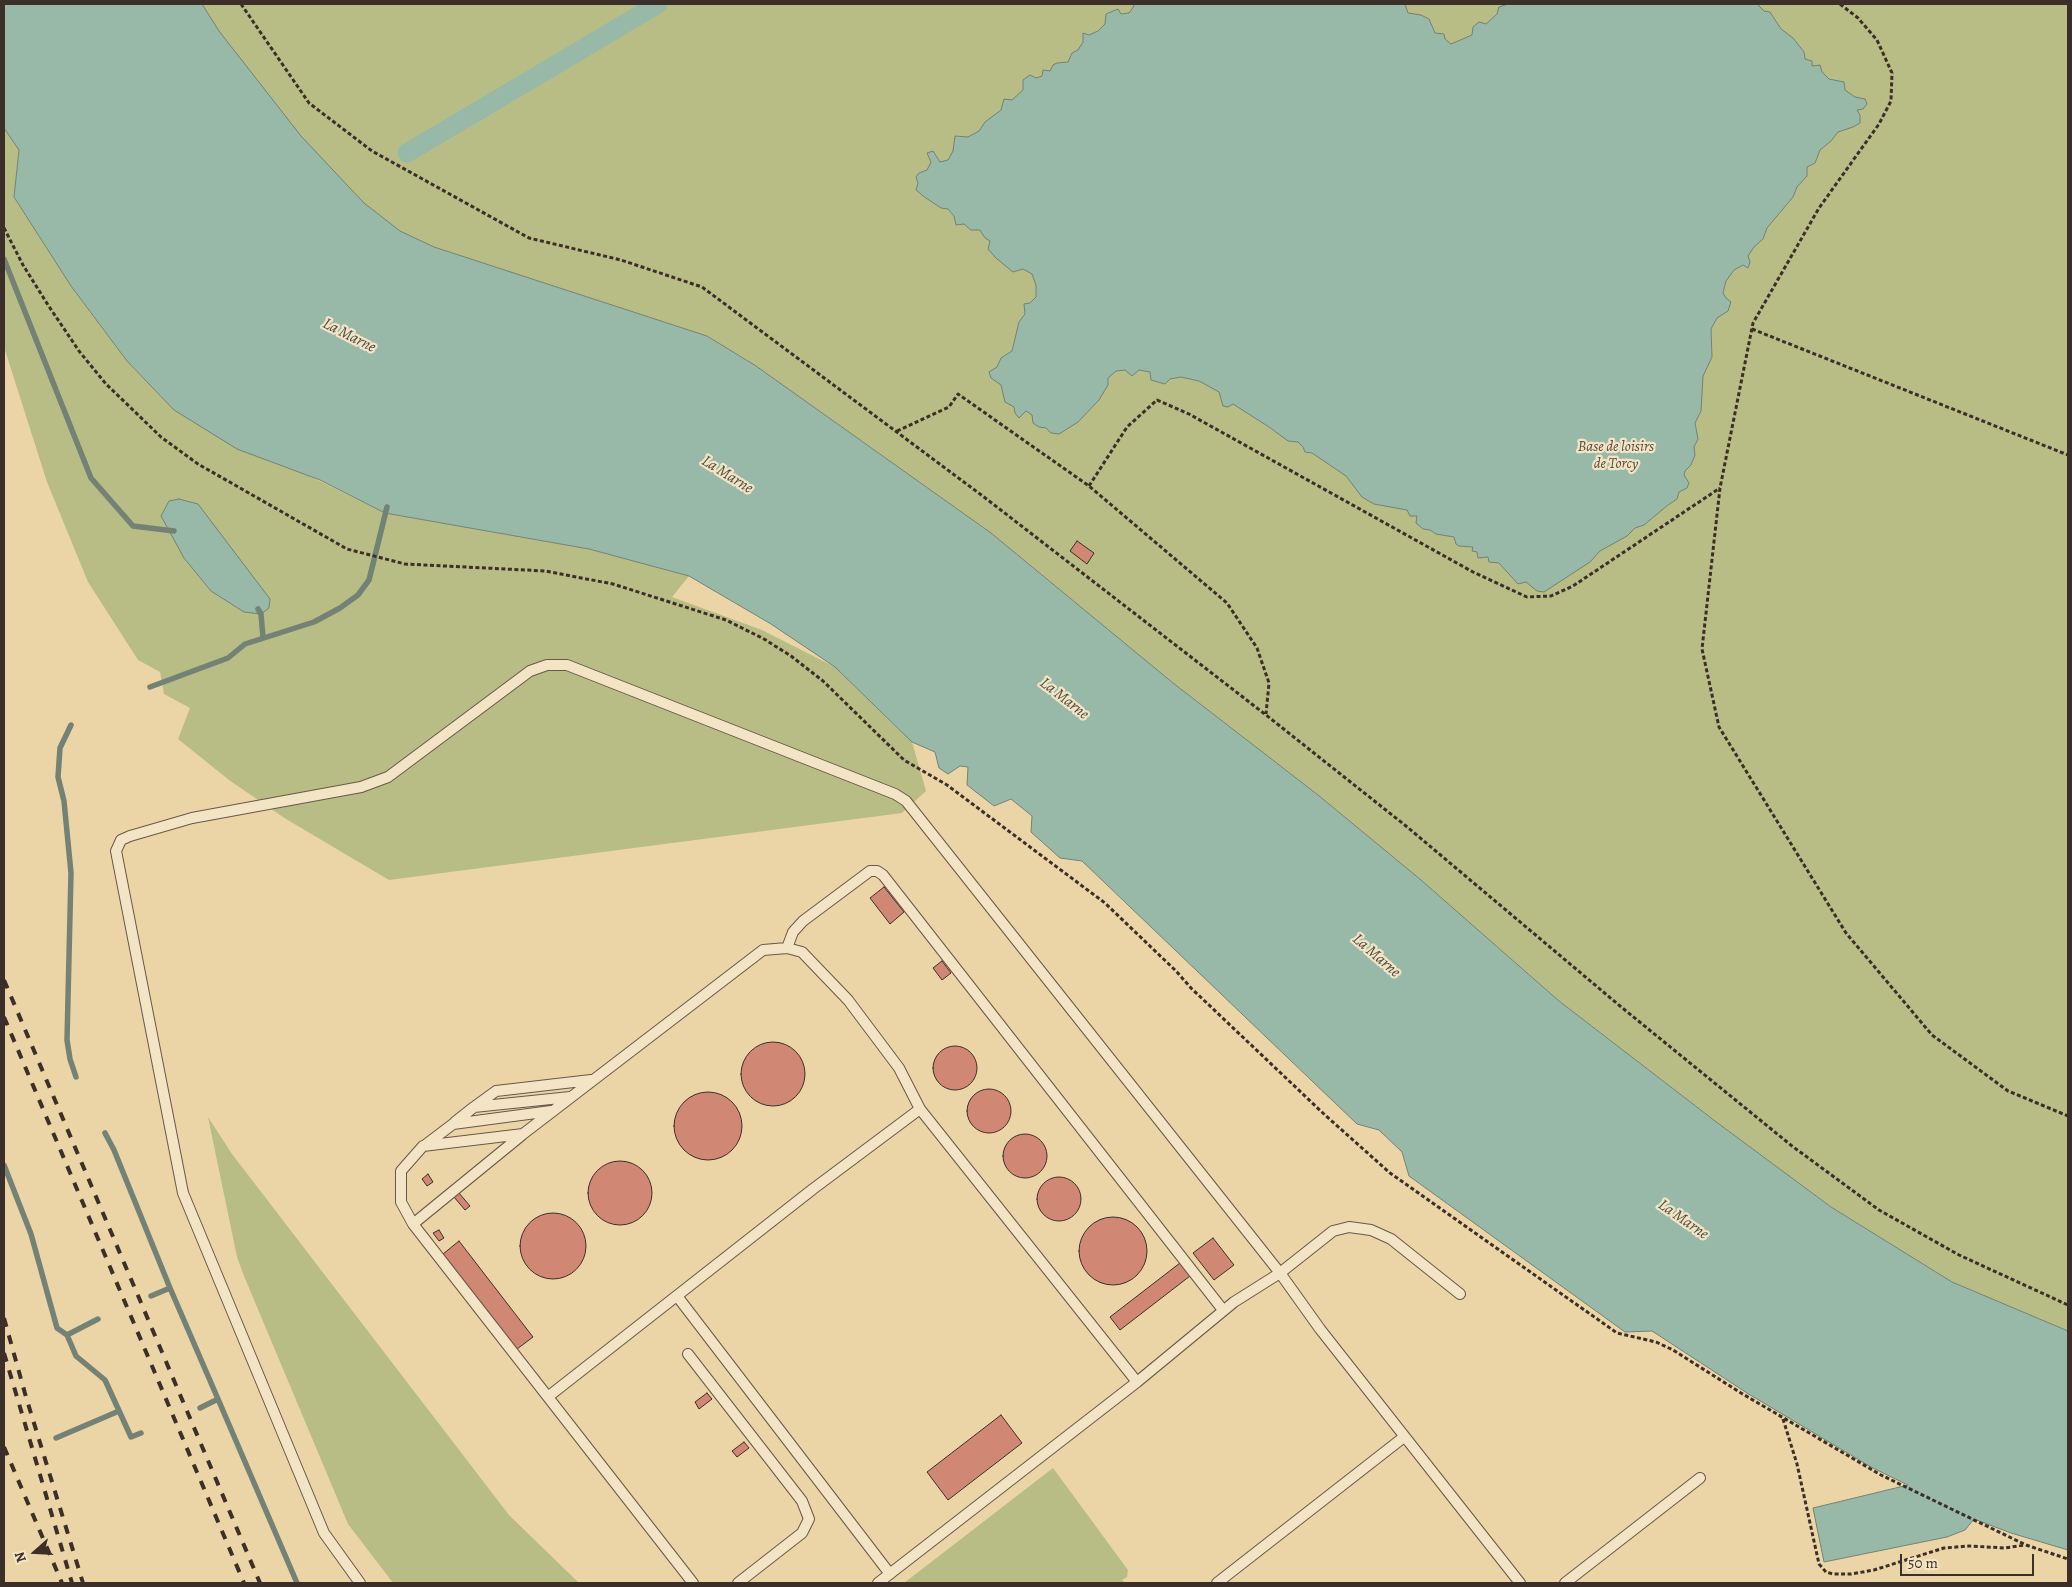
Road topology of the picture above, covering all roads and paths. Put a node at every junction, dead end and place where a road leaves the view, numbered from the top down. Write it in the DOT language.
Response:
graph roads {
  1 [pos="241,4"];
  2 [pos="1840,4"];
  3 [pos="4,228"];
  4 [pos="1752,329"];
  5 [pos="897,432"];
  6 [pos="2068,455"];
  7 [pos="1089,486"];
  8 [pos="1720,488"];
  9 [pos="1266,715"];
  10 [pos="787,948"];
  11 [pos="592,1080"];
  12 [pos="571,1096"];
  13 [pos="474,1107"];
  14 [pos="920,1109"];
  15 [pos="552,1111"];
  16 [pos="2068,1116"];
  17 [pos="453,1124"];
  18 [pos="524,1134"];
  19 [pos="423,1146"];
  20 [pos="413,1224"];
  21 [pos="1280,1273"];
  22 [pos="1460,1294"];
  23 [pos="677,1296"];
  24 [pos="2068,1305"];
  25 [pos="1223,1310"];
  26 [pos="688,1354"];
  27 [pos="1137,1382"];
  28 [pos="549,1396"];
  29 [pos="1783,1418"];
  30 [pos="1404,1437"];
  31 [pos="1700,1478"];
  32 [pos="2026,1544"];
  33 [pos="2068,1559"];
  34 [pos="890,1574"];
  35 [pos="360,1583"];
  36 [pos="693,1583"];
  37 [pos="738,1583"];
  38 [pos="878,1583"];
  39 [pos="1217,1583"];
  40 [pos="1520,1583"];
  41 [pos="1565,1583"];
  1 -- 5 [label="path"];
  2 -- 4 [label="path"];
  3 -- 29 [label="path"];
  4 -- 6 [label="path"];
  4 -- 8 [label="path"];
  5 -- 7 [label="path"];
  5 -- 9 [label="path"];
  7 -- 8 [label="path"];
  7 -- 9 [label="path"];
  8 -- 16 [label="path"];
  9 -- 24 [label="path"];
  10 -- 11 [label="lane"];
  10 -- 14 [label="lane"];
  10 -- 25 [label="lane"];
  11 -- 12 [label="lane"];
  11 -- 13 [label="lane"];
  12 -- 13 [label="lane"];
  12 -- 15 [label="lane"];
  13 -- 17 [label="lane"];
  14 -- 23 [label="lane"];
  14 -- 27 [label="lane"];
  15 -- 17 [label="lane"];
  15 -- 18 [label="lane"];
  17 -- 19 [label="lane"];
  18 -- 19 [label="lane"];
  18 -- 20 [label="lane"];
  19 -- 20 [label="lane"];
  20 -- 28 [label="lane"];
  21 -- 22 [label="lane"];
  21 -- 25 [label="lane"];
  21 -- 30 [label="lane"];
  21 -- 35 [label="lane"];
  23 -- 28 [label="lane"];
  23 -- 34 [label="lane"];
  25 -- 27 [label="lane"];
  26 -- 37 [label="lane"];
  27 -- 34 [label="lane"];
  28 -- 36 [label="lane"];
  29 -- 32 [label="path"];
  29 -- 32 [label="path"];
  30 -- 39 [label="lane"];
  30 -- 40 [label="lane"];
  31 -- 41 [label="lane"];
  32 -- 33 [label="path"];
  34 -- 38 [label="lane"];
}
